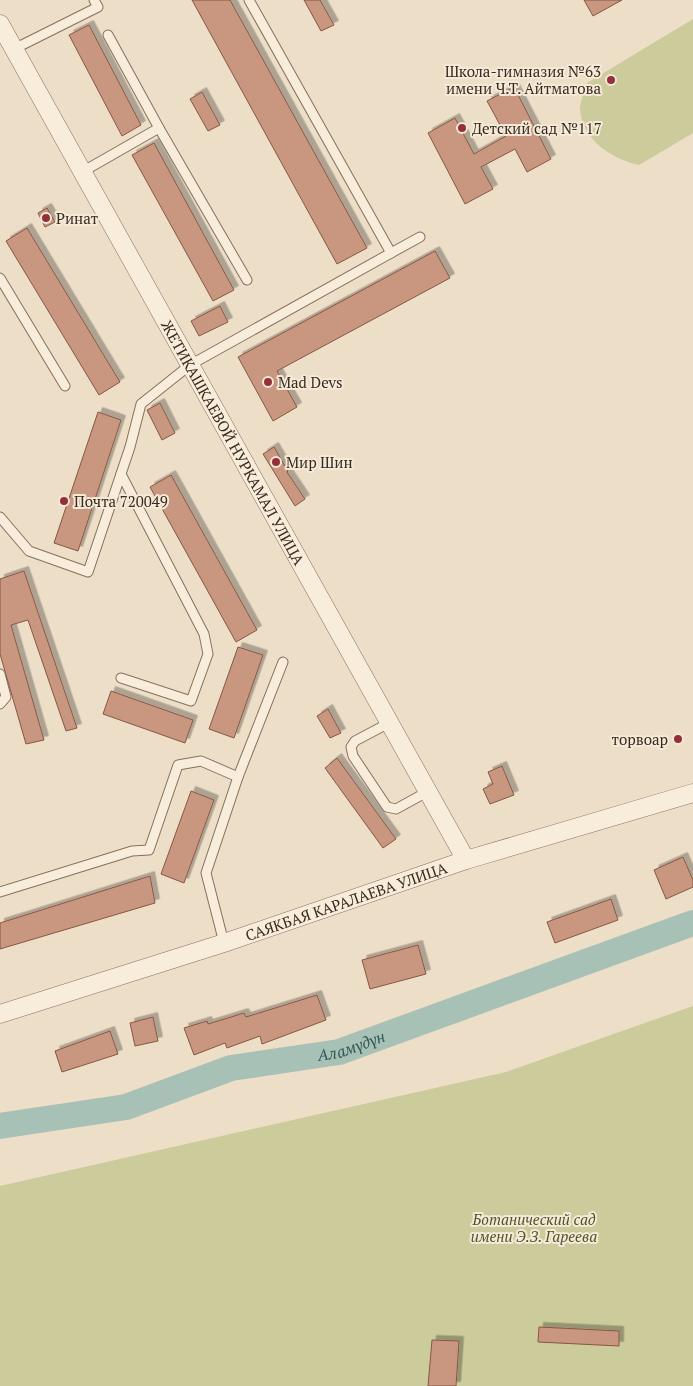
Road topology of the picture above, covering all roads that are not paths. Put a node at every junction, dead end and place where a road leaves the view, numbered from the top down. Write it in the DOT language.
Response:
graph roads {
  1 [pos="94,0"];
  2 [pos="249,0"];
  3 [pos="108,35"];
  4 [pos="5,36"];
  5 [pos="159,128"];
  6 [pos="82,172"];
  7 [pos="420,237"];
  8 [pos="391,253"];
  9 [pos="0,278"];
  10 [pos="247,280"];
  11 [pos="190,365"];
  12 [pos="65,386"];
  13 [pos="121,474"];
  14 [pos="0,517"];
  15 [pos="283,662"];
  16 [pos="0,674"];
  17 [pos="121,678"];
  18 [pos="0,704"];
  19 [pos="389,723"];
  20 [pos="238,777"];
  21 [pos="427,792"];
  22 [pos="693,793"];
  23 [pos="466,860"];
  24 [pos="0,892"];
  25 [pos="224,943"];
  26 [pos="0,1014"];
  1 -- 4 [label="lane"];
  2 -- 8 [label="lane"];
  3 -- 5 [label="lane"];
  4 -- 6 [label="street, ЖЕТИКАШКАЕВОЙ НУРКАМАЛ УЛИЦА"];
  5 -- 6 [label="lane"];
  5 -- 10 [label="lane"];
  6 -- 11 [label="street, ЖЕТИКАШКАЕВОЙ НУРКАМАЛ УЛИЦА"];
  7 -- 8 [label="lane"];
  8 -- 11 [label="lane"];
  9 -- 12 [label="lane"];
  11 -- 13 [label="lane"];
  11 -- 19 [label="street, ЖЕТИКАШКАЕВОЙ НУРКАМАЛ УЛИЦА"];
  13 -- 14 [label="lane"];
  13 -- 17 [label="lane"];
  15 -- 20 [label="lane"];
  16 -- 18 [label="lane"];
  19 -- 21 [label="street, ЖЕТИКАШКАЕВОЙ НУРКАМАЛ УЛИЦА"];
  19 -- 21 [label="lane"];
  20 -- 24 [label="lane"];
  20 -- 25 [label="lane"];
  21 -- 23 [label="street, ЖЕТИКАШКАЕВОЙ НУРКАМАЛ УЛИЦА"];
  22 -- 23 [label="street, САЯКБАЯ КАРАЛАЕВА УЛИЦА"];
  23 -- 25 [label="street, САЯКБАЯ КАРАЛАЕВА УЛИЦА"];
  25 -- 26 [label="street, САЯКБАЯ КАРАЛАЕВА УЛИЦА"];
}
